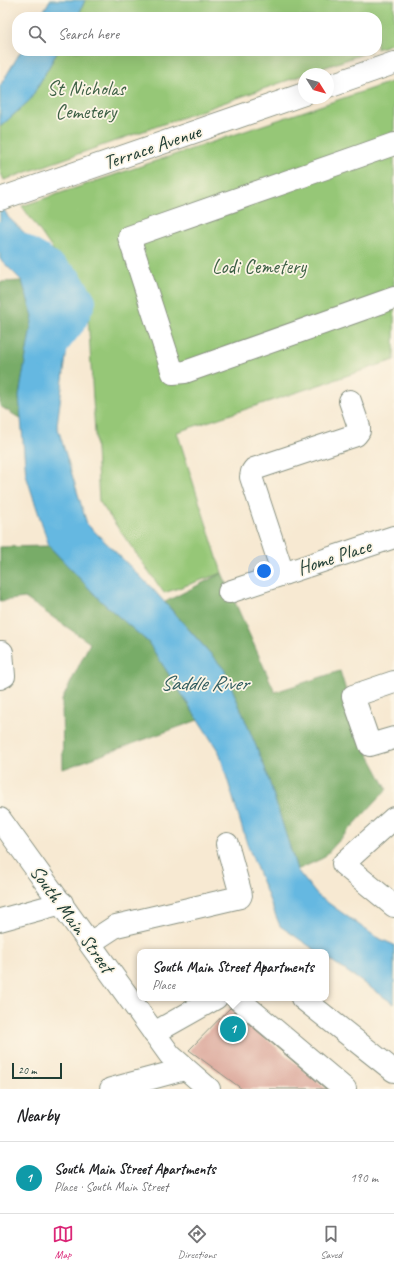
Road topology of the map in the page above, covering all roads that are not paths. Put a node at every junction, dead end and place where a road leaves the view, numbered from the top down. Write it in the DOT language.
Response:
graph roads {
  1 [pos="394,63"];
  2 [pos="334,84"];
  3 [pos="298,96"];
  4 [pos="394,144"];
  5 [pos="7,197"];
  6 [pos="394,298"];
  7 [pos="350,401"];
  8 [pos="394,537"];
  9 [pos="283,574"];
  10 [pos="229,592"];
  11 [pos="0,652"];
  12 [pos="0,678"];
  13 [pos="394,682"];
  14 [pos="394,738"];
  15 [pos="394,818"];
  16 [pos="0,819"];
  17 [pos="227,844"];
  18 [pos="62,903"];
  19 [pos="394,906"];
  20 [pos="0,920"];
  21 [pos="90,943"];
  22 [pos="211,1001"];
  23 [pos="241,1001"];
  24 [pos="306,1001"];
  25 [pos="154,1033"];
  26 [pos="185,1069"];
  27 [pos="394,1071"];
  28 [pos="148,1084"];
  29 [pos="111,1089"];
  30 [pos="209,1089"];
  31 [pos="345,1089"];
  1 -- 2 [label="street"];
  3 -- 5 [label="street, Terrace Avenue"];
  4 -- 6 [label="street"];
  7 -- 9 [label="street"];
  8 -- 9 [label="street, Home Place"];
  9 -- 10 [label="street, Home Place"];
  11 -- 12 [label="street"];
  13 -- 14 [label="street"];
  15 -- 19 [label="street"];
  16 -- 18 [label="street, South Main Street"];
  17 -- 21 [label="street"];
  18 -- 20 [label="street"];
  18 -- 21 [label="street, South Main Street"];
  21 -- 25 [label="street, South Main Street"];
  22 -- 25 [label="street"];
  23 -- 31 [label="street"];
  24 -- 27 [label="street"];
  25 -- 26 [label="street, South Main Street"];
  26 -- 28 [label="street"];
  26 -- 30 [label="street, South Main Street"];
  28 -- 29 [label="street"];
}
